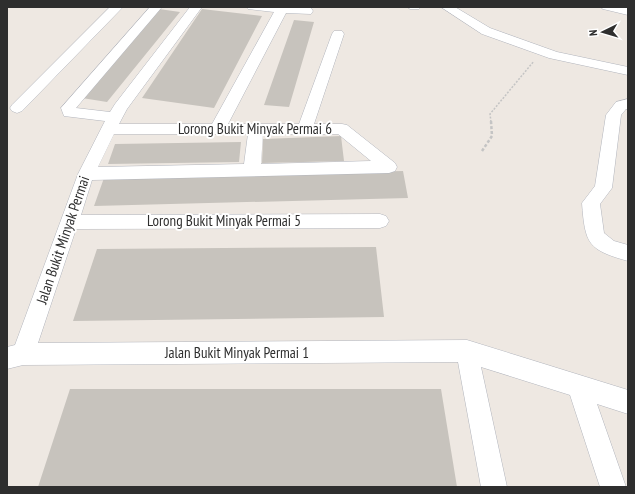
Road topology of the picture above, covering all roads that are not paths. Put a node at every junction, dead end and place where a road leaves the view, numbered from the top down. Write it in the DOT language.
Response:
graph roads {
  1 [pos="117,7"];
  2 [pos="156,7"];
  3 [pos="196,7"];
  4 [pos="252,7"];
  5 [pos="447,7"];
  6 [pos="607,7"];
  7 [pos="282,9"];
  8 [pos="307,11"];
  9 [pos="628,11"];
  10 [pos="338,34"];
  11 [pos="628,70"];
  12 [pos="628,104"];
  13 [pos="17,108"];
  14 [pos="111,123"];
  15 [pos="216,129"];
  16 [pos="256,129"];
  17 [pos="305,129"];
  18 [pos="252,170"];
  19 [pos="86,174"];
  20 [pos="380,221"];
  21 [pos="69,222"];
  22 [pos="628,253"];
  23 [pos="467,351"];
  24 [pos="15,356"];
  25 [pos="579,387"];
  26 [pos="628,402"];
  27 [pos="494,487"];
  28 [pos="613,487"];
  1 -- 13 [label="street"];
  2 -- 14 [label="street, Lorong Bukit Minyak Permai 6"];
  3 -- 14 [label="street, Jalan Bukit Minyak Permai"];
  4 -- 7 [label="street"];
  5 -- 11 [label="street"];
  6 -- 9 [label="street"];
  7 -- 8 [label="street"];
  7 -- 15 [label="street"];
  10 -- 17 [label="street"];
  12 -- 22 [label="street"];
  14 -- 15 [label="street, Lorong Bukit Minyak Permai 6"];
  14 -- 19 [label="street, Jalan Bukit Minyak Permai"];
  15 -- 16 [label="street, Lorong Bukit Minyak Permai 6"];
  16 -- 17 [label="street, Lorong Bukit Minyak Permai 6"];
  16 -- 18 [label="street"];
  17 -- 18 [label="street, Lorong Bukit Minyak Permai 6"];
  18 -- 19 [label="street"];
  19 -- 21 [label="street, Jalan Bukit Minyak Permai"];
  20 -- 21 [label="street, Lorong Bukit Minyak Permai 5"];
  21 -- 24 [label="street, Jalan Bukit Minyak Permai"];
  23 -- 24 [label="street, Jalan Bukit Minyak Permai 1"];
  23 -- 25 [label="street, Jalan Bukit Minyak Permai 1"];
  23 -- 27 [label="street"];
  25 -- 26 [label="street, Jalan Bukit Minyak Permai 1"];
  25 -- 28 [label="street"];
}
